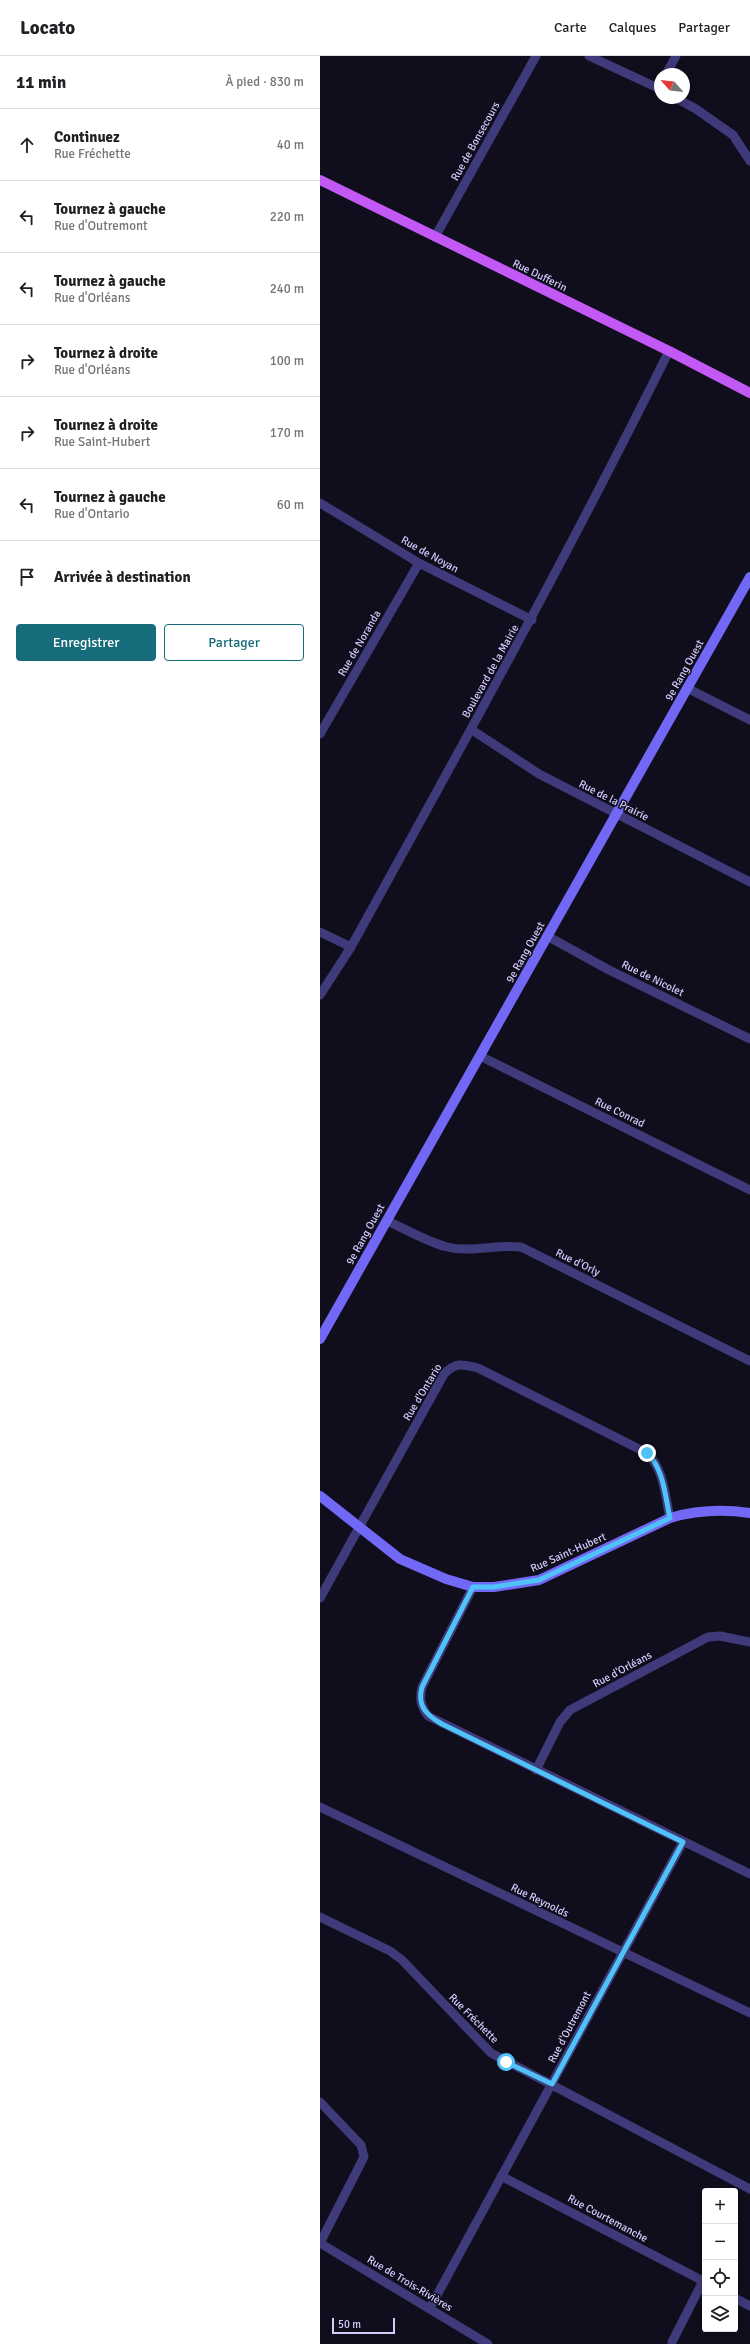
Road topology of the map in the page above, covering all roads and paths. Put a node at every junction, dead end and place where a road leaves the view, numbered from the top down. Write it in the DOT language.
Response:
graph roads {
  1 [pos="536,56"];
  2 [pos="589,56"];
  3 [pos="676,56"];
  4 [pos="669,68"];
  5 [pos="654,85"];
  6 [pos="687,104"];
  7 [pos="750,161"];
  8 [pos="320,180"];
  9 [pos="435,237"];
  10 [pos="669,351"];
  11 [pos="750,393"];
  12 [pos="320,503"];
  13 [pos="419,563"];
  14 [pos="750,577"];
  15 [pos="532,620"];
  16 [pos="687,688"];
  17 [pos="750,720"];
  18 [pos="472,730"];
  19 [pos="320,734"];
  20 [pos="616,815"];
  21 [pos="750,882"];
  22 [pos="320,932"];
  23 [pos="547,936"];
  24 [pos="350,947"];
  25 [pos="320,995"];
  26 [pos="750,1039"];
  27 [pos="480,1056"];
  28 [pos="750,1190"];
  29 [pos="387,1221"];
  30 [pos="320,1339"];
  31 [pos="750,1361"];
  32 [pos="320,1496"];
  33 [pos="750,1513"];
  34 [pos="670,1518"];
  35 [pos="360,1527"];
  36 [pos="473,1587"];
  37 [pos="320,1598"];
  38 [pos="750,1642"];
  39 [pos="536,1770"];
  40 [pos="320,1806"];
  41 [pos="683,1842"];
  42 [pos="750,1874"];
  43 [pos="320,1917"];
  44 [pos="622,1953"];
  45 [pos="750,2014"];
  46 [pos="552,2084"];
  47 [pos="320,2102"];
  48 [pos="501,2176"];
  49 [pos="750,2189"];
  50 [pos="320,2243"];
  51 [pos="702,2281"];
  52 [pos="702,2286"];
  53 [pos="738,2300"];
  54 [pos="750,2306"];
  55 [pos="430,2308"];
  56 [pos="672,2342"];
  57 [pos="488,2344"];
  1 -- 9 [label="street, Rue de Bonsecours"];
  2 -- 5 [label="street"];
  3 -- 4 [label="street"];
  6 -- 7 [label="street"];
  8 -- 9 [label="main road, Rue Dufferin"];
  9 -- 10 [label="main road, Rue Dufferin"];
  10 -- 11 [label="main road, Rue Dufferin"];
  10 -- 15 [label="street, Boulevard de la Mairie"];
  12 -- 13 [label="street, Rue de Noyan"];
  13 -- 15 [label="street, Rue de Noyan"];
  13 -- 19 [label="street, Rue de Noranda"];
  14 -- 16 [label="street, 9e Rang Ouest"];
  15 -- 18 [label="street, Boulevard de la Mairie"];
  16 -- 17 [label="street"];
  16 -- 20 [label="street, 9e Rang Ouest"];
  18 -- 20 [label="street, Rue de la Prairie"];
  18 -- 24 [label="street, Boulevard de la Mairie"];
  20 -- 21 [label="street, Rue de la Prairie"];
  20 -- 23 [label="street, 9e Rang Ouest"];
  22 -- 24 [label="street"];
  23 -- 26 [label="street, Rue de Nicolet"];
  23 -- 27 [label="street, 9e Rang Ouest"];
  24 -- 25 [label="street, Boulevard de la Mairie"];
  27 -- 28 [label="street, Rue Conrad"];
  27 -- 29 [label="street, 9e Rang Ouest"];
  29 -- 30 [label="street, 9e Rang Ouest"];
  29 -- 31 [label="street, Rue d'Orly"];
  32 -- 35 [label="street, Rue Saint-Hubert"];
  33 -- 34 [label="street, Rue Saint-Hubert"];
  34 -- 35 [label="street, Rue d'Ontario"];
  34 -- 36 [label="street, Rue Saint-Hubert"];
  35 -- 36 [label="street, Rue Saint-Hubert"];
  35 -- 37 [label="street, Rue d'Ontario"];
  36 -- 39 [label="street"];
  38 -- 39 [label="street, Rue d'Orléans"];
  39 -- 41 [label="street"];
  40 -- 44 [label="street, Rue Reynolds"];
  41 -- 42 [label="street"];
  41 -- 44 [label="street, Rue d'Outremont"];
  43 -- 46 [label="street, Rue Fréchette"];
  44 -- 45 [label="street, Rue Reynolds"];
  44 -- 46 [label="street, Rue d'Outremont"];
  46 -- 48 [label="street, Rue d'Outremont"];
  46 -- 49 [label="street, Rue Fréchette"];
  47 -- 50 [label="street"];
  48 -- 51 [label="street, Rue Courtemanche"];
  48 -- 55 [label="street, Rue d'Outremont"];
  50 -- 55 [label="street, Rue de Trois-Rivières"];
  52 -- 56 [label="street, Rue Courtemanche"];
  53 -- 54 [label="street"];
  55 -- 57 [label="street, Rue de Trois-Rivières"];
}
